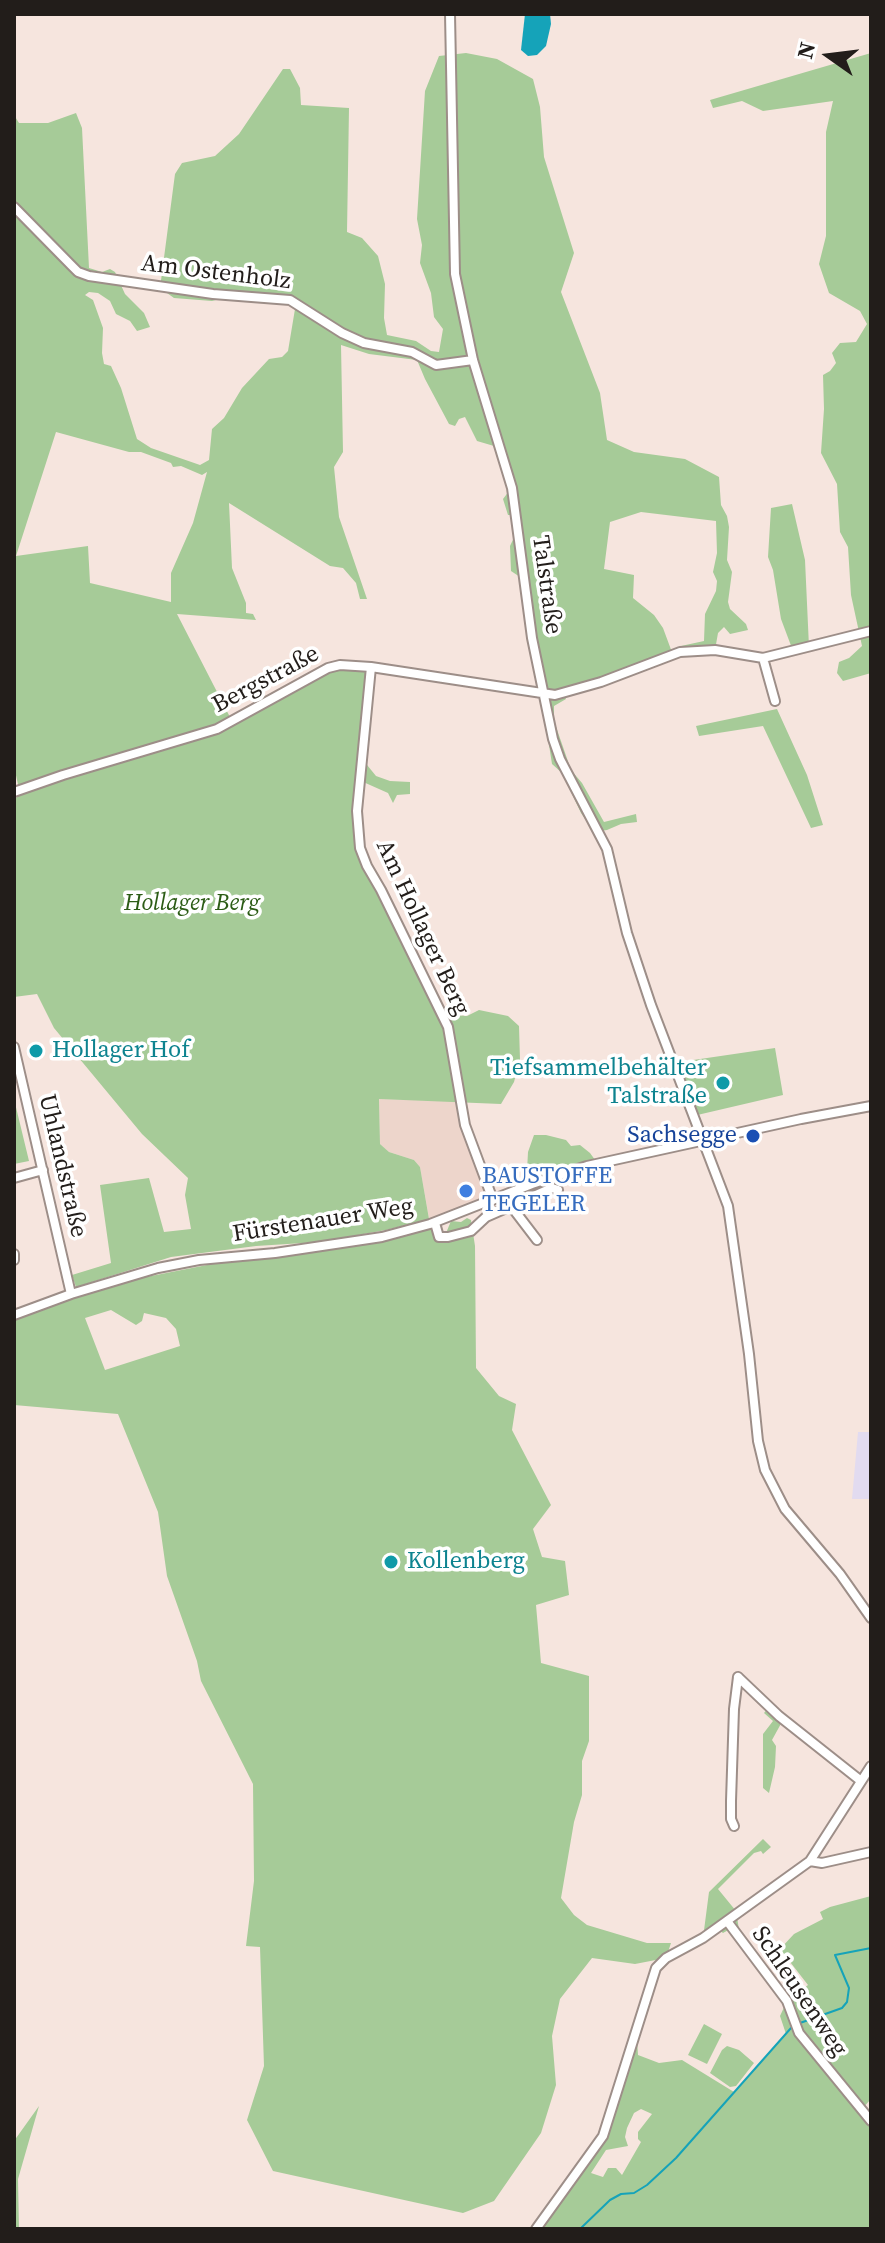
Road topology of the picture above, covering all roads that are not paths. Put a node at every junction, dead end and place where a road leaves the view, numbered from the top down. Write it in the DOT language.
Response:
graph roads {
  1 [pos="450,14"];
  2 [pos="14,207"];
  3 [pos="473,360"];
  4 [pos="871,631"];
  5 [pos="763,658"];
  6 [pos="371,667"];
  7 [pos="543,693"];
  8 [pos="775,701"];
  9 [pos="14,792"];
  10 [pos="14,1047"];
  11 [pos="871,1106"];
  12 [pos="702,1140"];
  13 [pos="43,1170"];
  14 [pos="14,1178"];
  15 [pos="558,1190"];
  16 [pos="493,1200"];
  17 [pos="511,1206"];
  18 [pos="435,1223"];
  19 [pos="537,1240"];
  20 [pos="14,1254"];
  21 [pos="14,1260"];
  22 [pos="71,1294"];
  23 [pos="14,1315"];
  24 [pos="871,1618"];
  25 [pos="871,1766"];
  26 [pos="861,1781"];
  27 [pos="734,1826"];
  28 [pos="871,1852"];
  29 [pos="810,1861"];
  30 [pos="727,1921"];
  31 [pos="871,2121"];
  32 [pos="536,2229"];
  1 -- 3 [label="street, Talstraße"];
  2 -- 3 [label="street, Am Ostenholz"];
  3 -- 7 [label="street, Talstraße"];
  4 -- 5 [label="street"];
  5 -- 7 [label="street, Bergstraße"];
  5 -- 8 [label="street"];
  6 -- 7 [label="street, Bergstraße"];
  6 -- 9 [label="street, Bergstraße"];
  6 -- 16 [label="street, Am Hollager Berg"];
  7 -- 12 [label="street, Talstraße"];
  10 -- 13 [label="street, Uhlandstraße"];
  11 -- 12 [label="street, Fürstenauer Weg"];
  12 -- 16 [label="street, Fürstenauer Weg"];
  12 -- 24 [label="street"];
  13 -- 14 [label="street"];
  13 -- 22 [label="street, Uhlandstraße"];
  15 -- 17 [label="street"];
  16 -- 18 [label="street, Fürstenauer Weg"];
  17 -- 18 [label="street"];
  17 -- 19 [label="street"];
  18 -- 22 [label="street, Fürstenauer Weg"];
  20 -- 21 [label="street"];
  22 -- 23 [label="street, Fürstenauer Weg"];
  25 -- 26 [label="street"];
  26 -- 27 [label="street"];
  26 -- 29 [label="street"];
  28 -- 29 [label="street"];
  29 -- 30 [label="street"];
  30 -- 31 [label="street, Schleusenweg"];
  30 -- 32 [label="street"];
}
